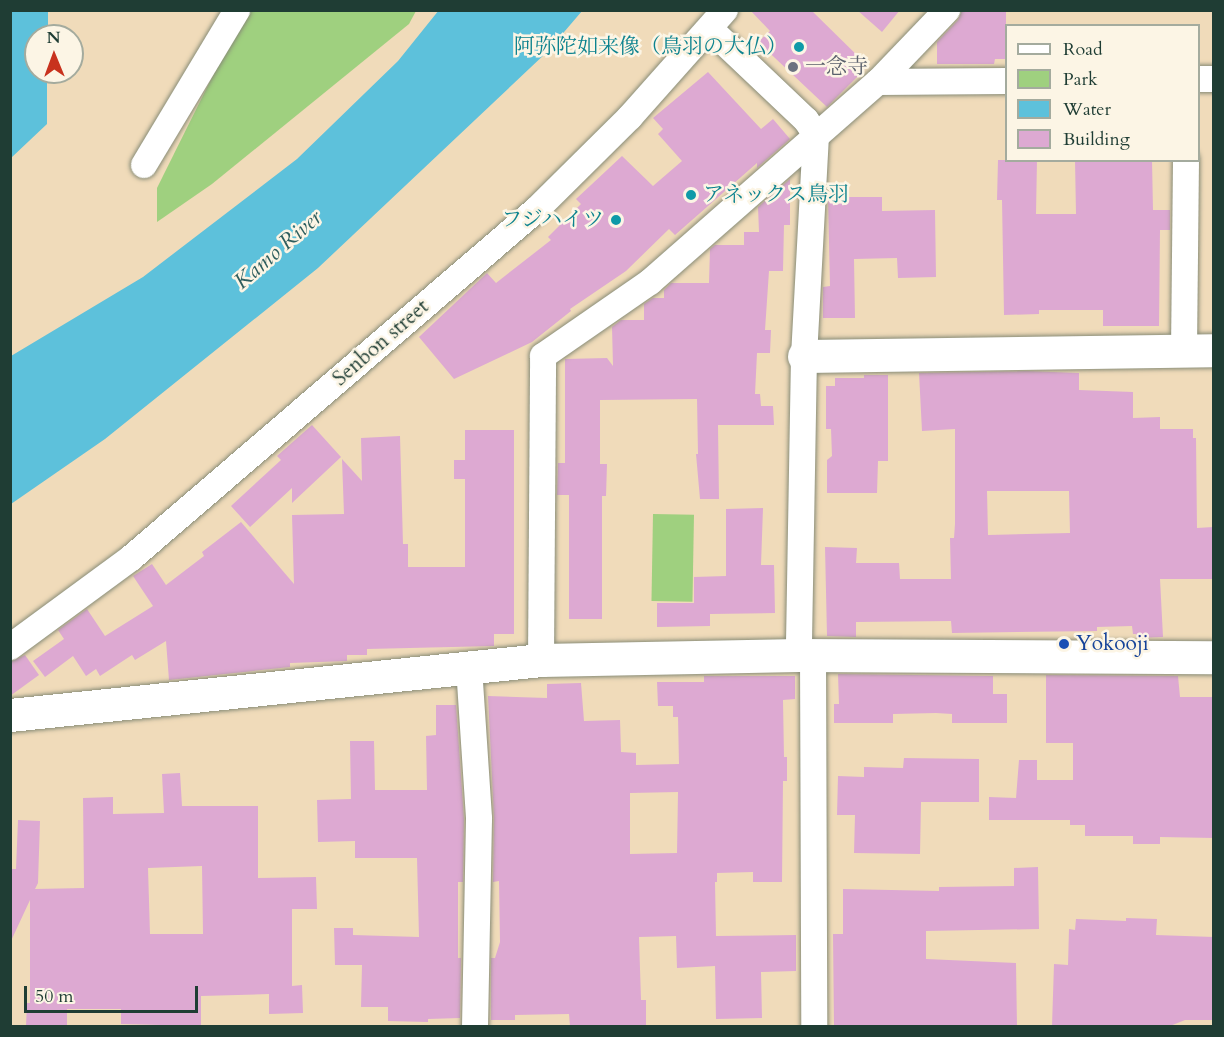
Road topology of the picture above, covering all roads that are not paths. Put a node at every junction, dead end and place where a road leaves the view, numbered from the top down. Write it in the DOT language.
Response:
graph roads {
  1 [pos="237,10"];
  2 [pos="947,10"];
  3 [pos="718,20"];
  4 [pos="1005,81"];
  5 [pos="878,82"];
  6 [pos="816,135"];
  7 [pos="1186,162"];
  8 [pos="144,165"];
  9 [pos="1199,350"];
  10 [pos="804,356"];
  11 [pos="10,647"];
  12 [pos="806,655"];
  13 [pos="1214,657"];
  14 [pos="541,660"];
  15 [pos="469,667"];
  16 [pos="10,715"];
  17 [pos="475,1026"];
  18 [pos="814,1026"];
  1 -- 8 [label="street"];
  2 -- 5 [label="street"];
  3 -- 6 [label="street"];
  3 -- 11 [label="street, Senbon street"];
  4 -- 5 [label="street"];
  5 -- 6 [label="street"];
  6 -- 10 [label="street"];
  6 -- 14 [label="street"];
  7 -- 9 [label="street"];
  9 -- 10 [label="street"];
  10 -- 12 [label="street"];
  12 -- 13 [label="street"];
  12 -- 14 [label="street"];
  12 -- 18 [label="street"];
  14 -- 15 [label="street"];
  15 -- 16 [label="street"];
  15 -- 17 [label="street"];
}
